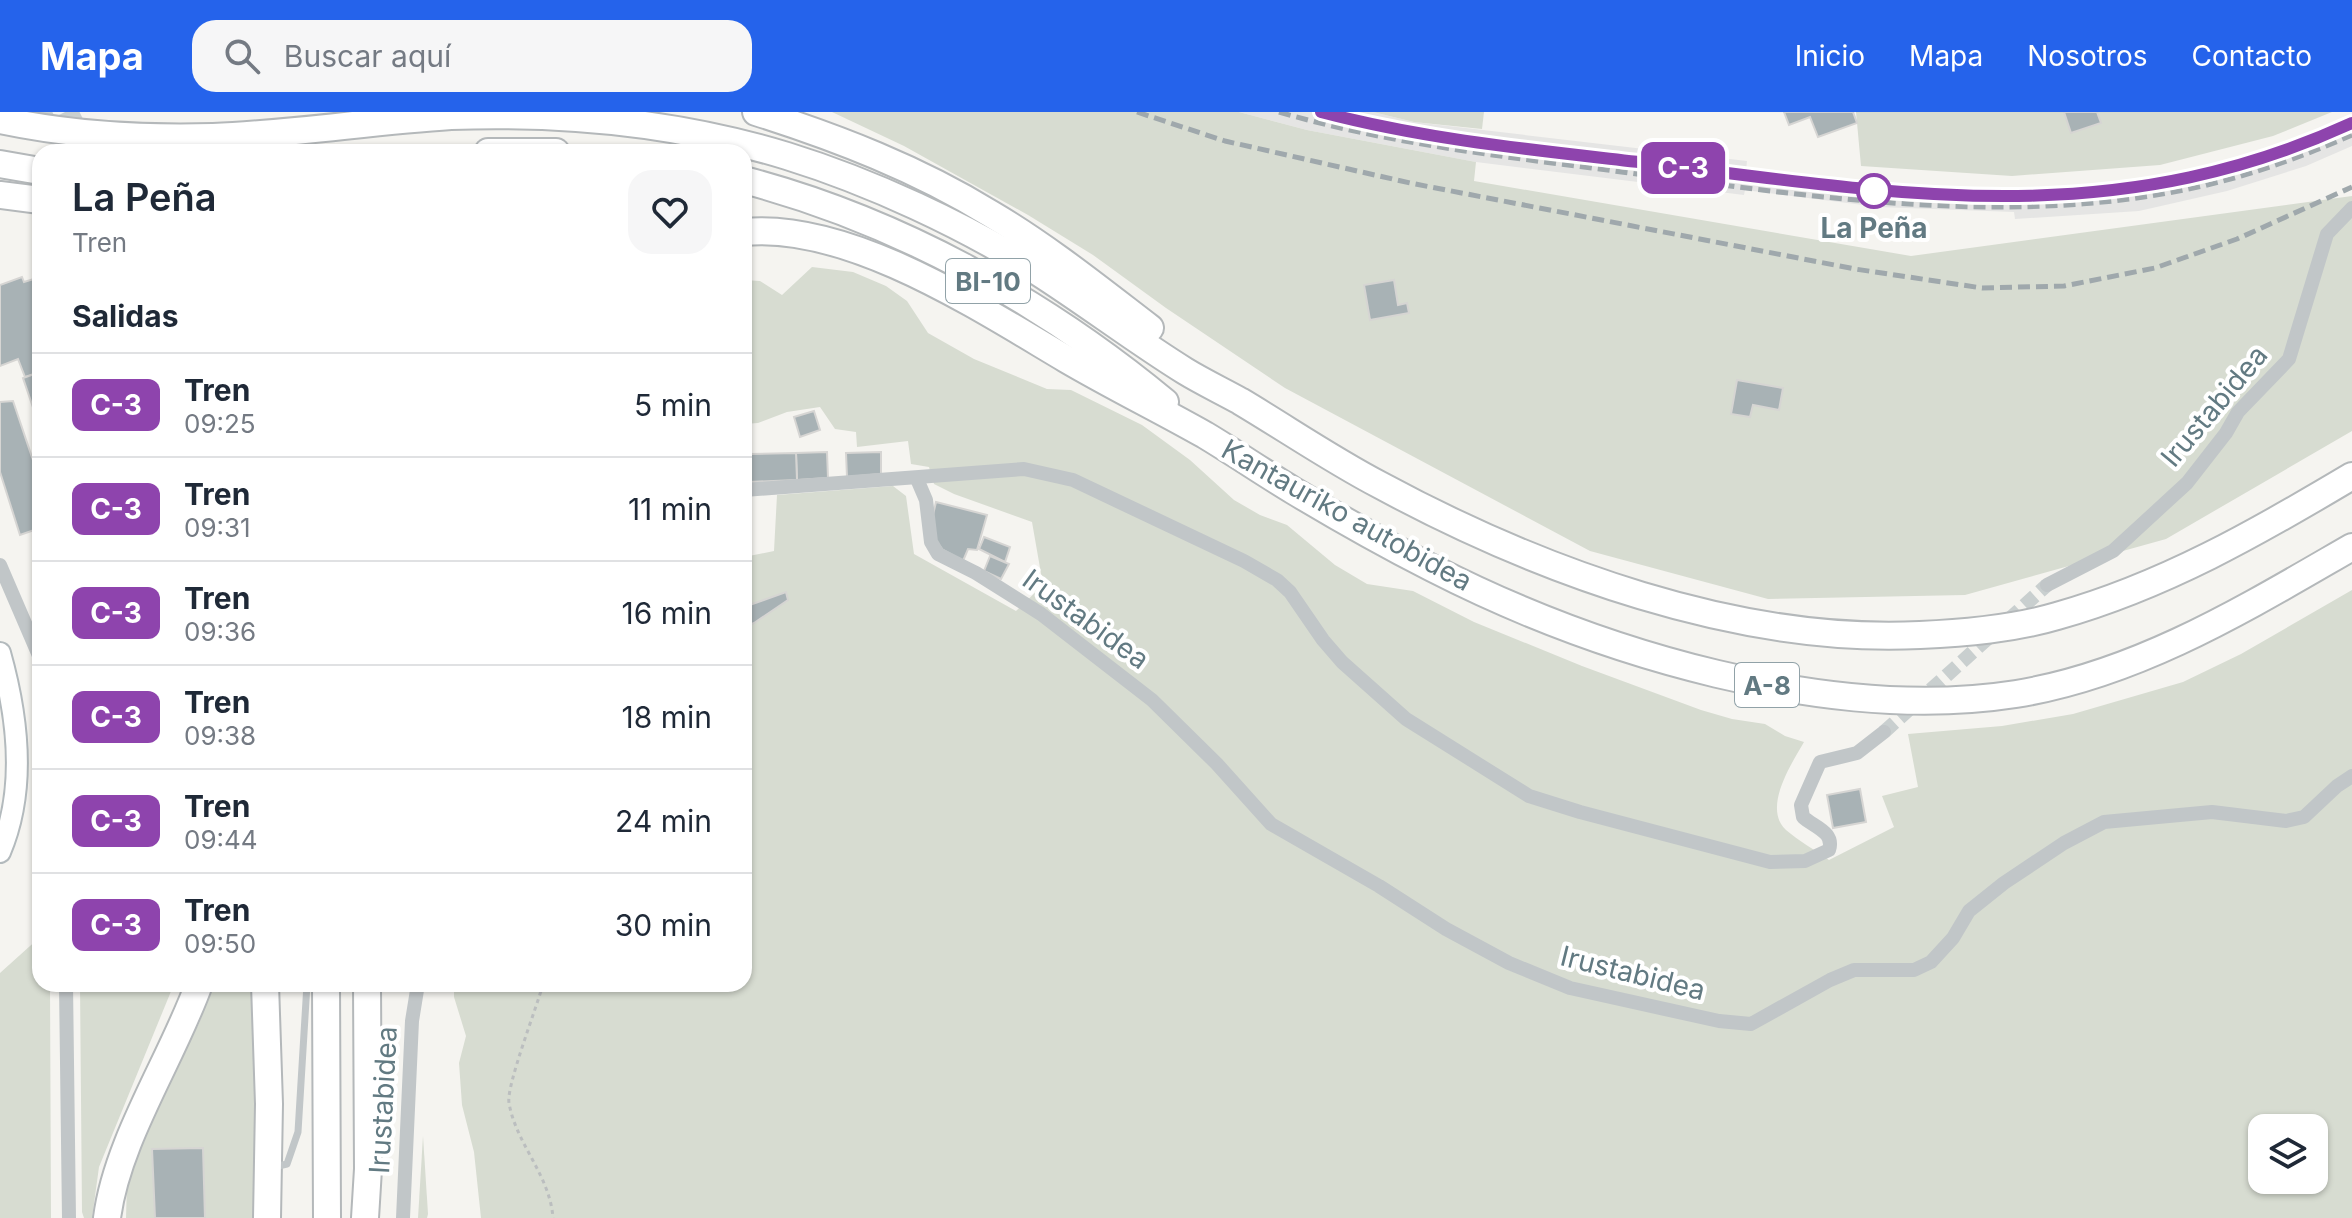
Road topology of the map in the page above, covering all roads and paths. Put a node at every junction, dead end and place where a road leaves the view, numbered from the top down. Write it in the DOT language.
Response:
graph roads {
  1 [pos="756,112"];
  2 [pos="0,120"];
  3 [pos="741,144"];
  4 [pos="752,147"];
  5 [pos="0,164"];
  6 [pos="32,170"];
  7 [pos="752,182"];
  8 [pos="2352,208"];
  9 [pos="752,232"];
  10 [pos="1238,400"];
  11 [pos="1204,435"];
  12 [pos="2352,476"];
  13 [pos="917,479"];
  14 [pos="752,489"];
  15 [pos="2352,547"];
  16 [pos="0,565"];
  17 [pos="2047,585"];
  18 [pos="32,639"];
  19 [pos="0,653"];
  20 [pos="1884,732"];
  21 [pos="2352,776"];
  22 [pos="0,852"];
  23 [pos="66,992"];
  24 [pos="195,992"];
  25 [pos="265,992"];
  26 [pos="278,992"];
  27 [pos="307,992"];
  28 [pos="326,992"];
  29 [pos="336,992"];
  30 [pos="367,992"];
  31 [pos="417,992"];
  32 [pos="541,992"];
  33 [pos="269,1104"];
  34 [pos="326,1120"];
  35 [pos="268,1168"];
  36 [pos="69,1218"];
  37 [pos="107,1218"];
  38 [pos="267,1218"];
  39 [pos="327,1218"];
  40 [pos="365,1218"];
  41 [pos="403,1218"];
  42 [pos="553,1218"];
  1 -- 10 [label="highway"];
  2 -- 3 [label="highway, BI-10"];
  4 -- 10 [label="highway, BI-10"];
  5 -- 6 [label="highway"];
  7 -- 11 [label="highway, BI-10"];
  8 -- 17 [label="street, Irustabidea"];
  9 -- 11 [label="highway"];
  10 -- 12 [label="highway, Kantauriko autobidea / A-8"];
  11 -- 15 [label="highway, Kantauriko autobidea / A-8"];
  13 -- 14 [label="street"];
  13 -- 20 [label="street"];
  13 -- 21 [label="street, Irustabidea"];
  16 -- 18 [label="street"];
  19 -- 22 [label="street"];
  23 -- 36 [label="street"];
  24 -- 37 [label="highway"];
  25 -- 33 [label="highway"];
  26 -- 33 [label="highway"];
  27 -- 35 [label="lane"];
  28 -- 34 [label="highway"];
  29 -- 34 [label="highway"];
  30 -- 40 [label="highway"];
  31 -- 41 [label="street, Irustabidea"];
  32 -- 42 [label="path"];
  33 -- 35 [label="highway"];
  34 -- 39 [label="highway"];
  35 -- 38 [label="highway"];
}
